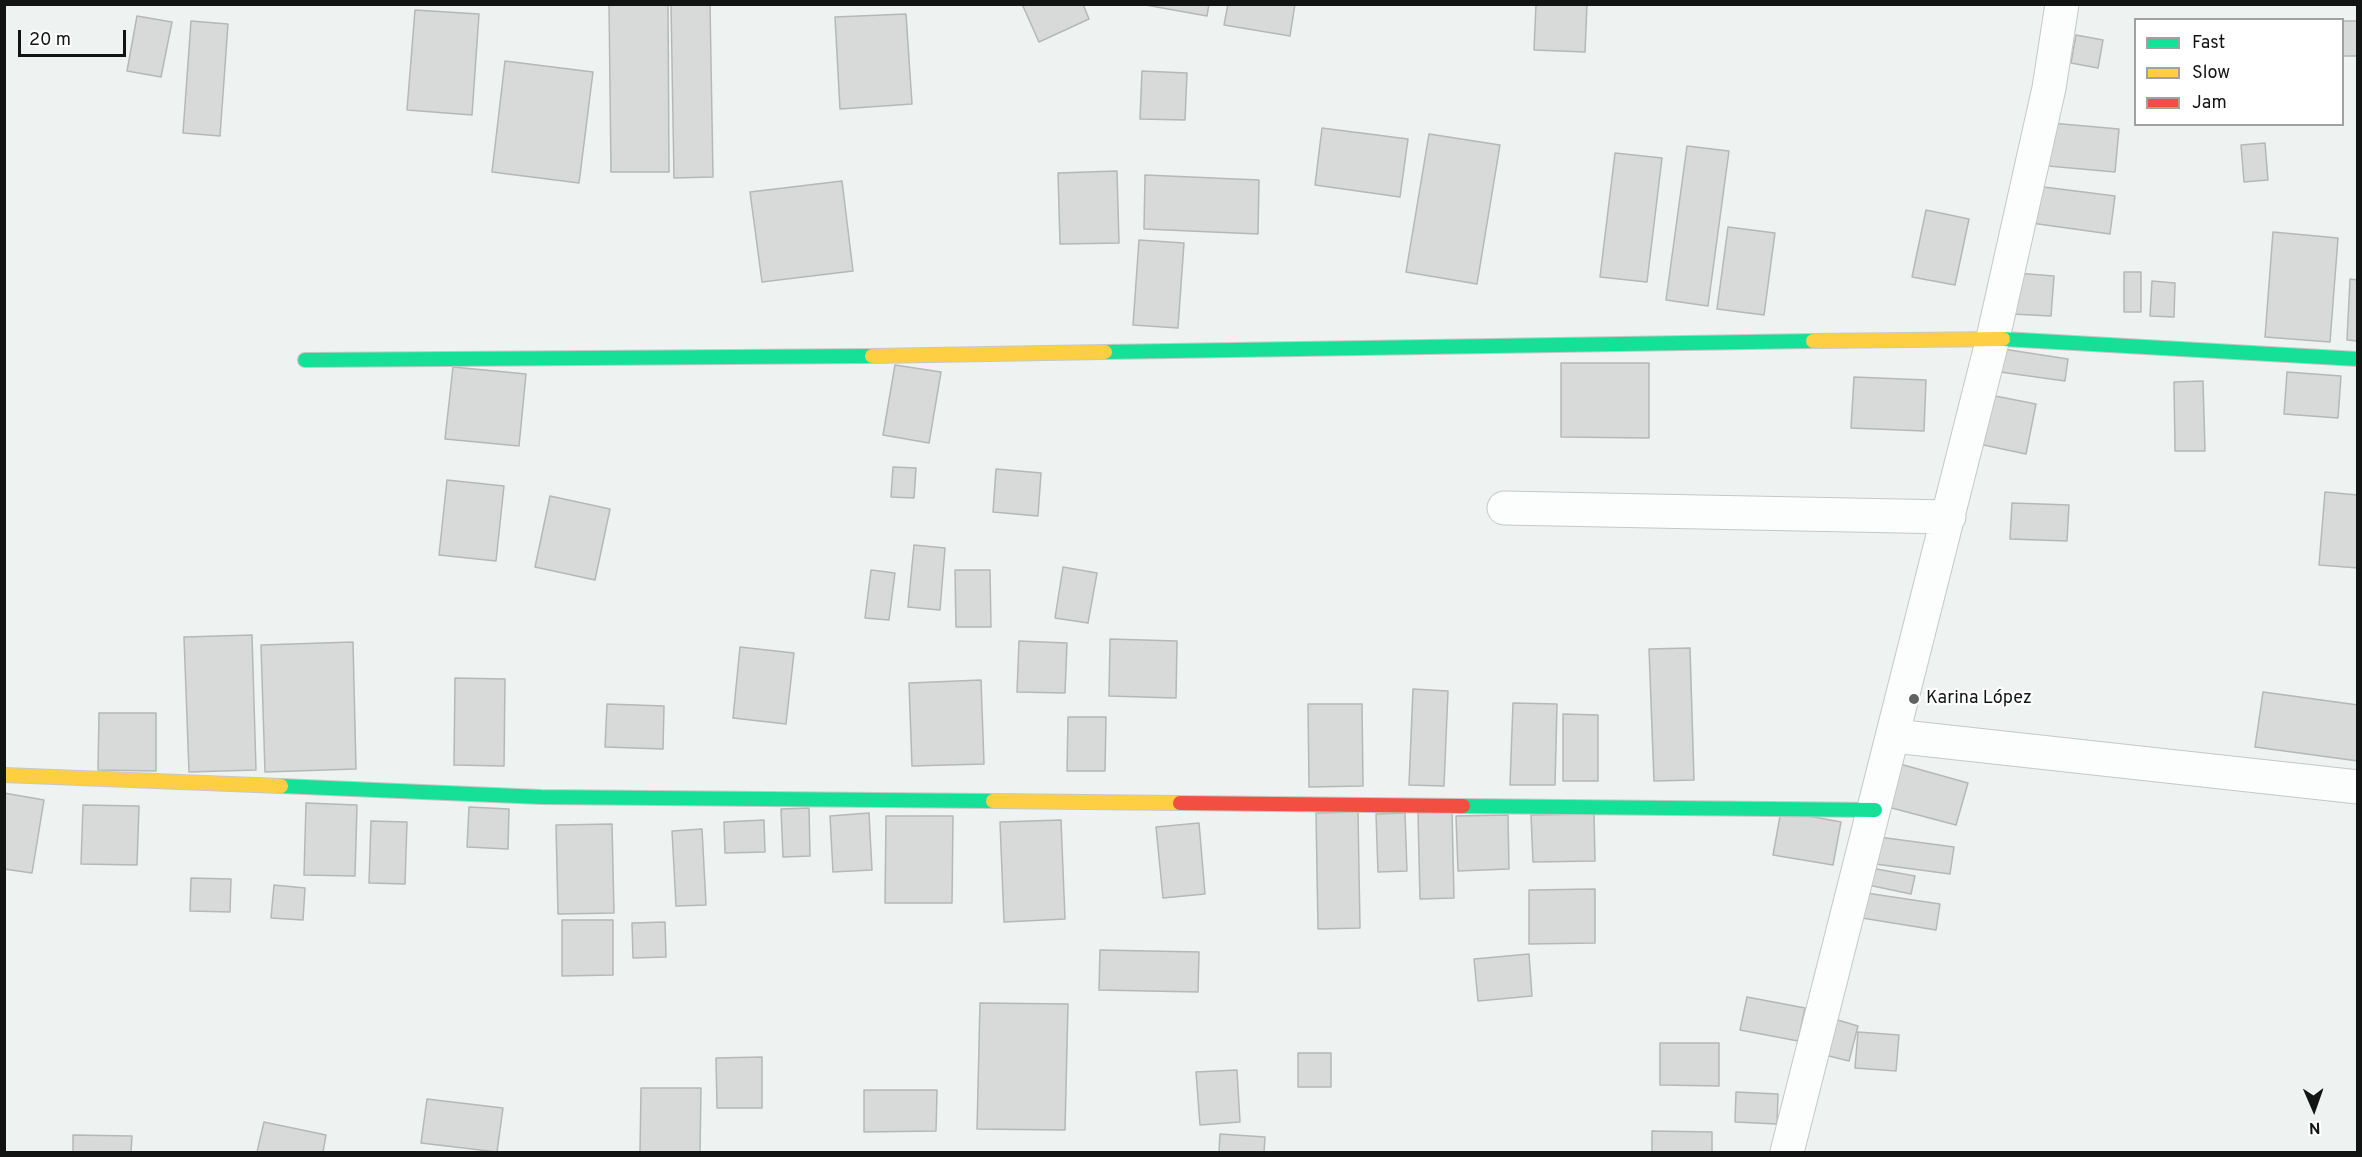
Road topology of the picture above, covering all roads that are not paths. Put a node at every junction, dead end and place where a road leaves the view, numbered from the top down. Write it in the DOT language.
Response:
graph roads {
  1 [pos="2062,4"];
  2 [pos="1993,338"];
  3 [pos="2358,359"];
  4 [pos="305,360"];
  5 [pos="1504,508"];
  6 [pos="1948,517"];
  7 [pos="1894,736"];
  8 [pos="4,776"];
  9 [pos="2358,787"];
  10 [pos="1875,810"];
  11 [pos="1787,1152"];
  1 -- 2 [label="street"];
  2 -- 3 [label="street"];
  2 -- 4 [label="street"];
  2 -- 6 [label="street"];
  5 -- 6 [label="street"];
  6 -- 7 [label="street"];
  7 -- 9 [label="street"];
  7 -- 10 [label="street"];
  8 -- 10 [label="street"];
  10 -- 11 [label="street"];
}
